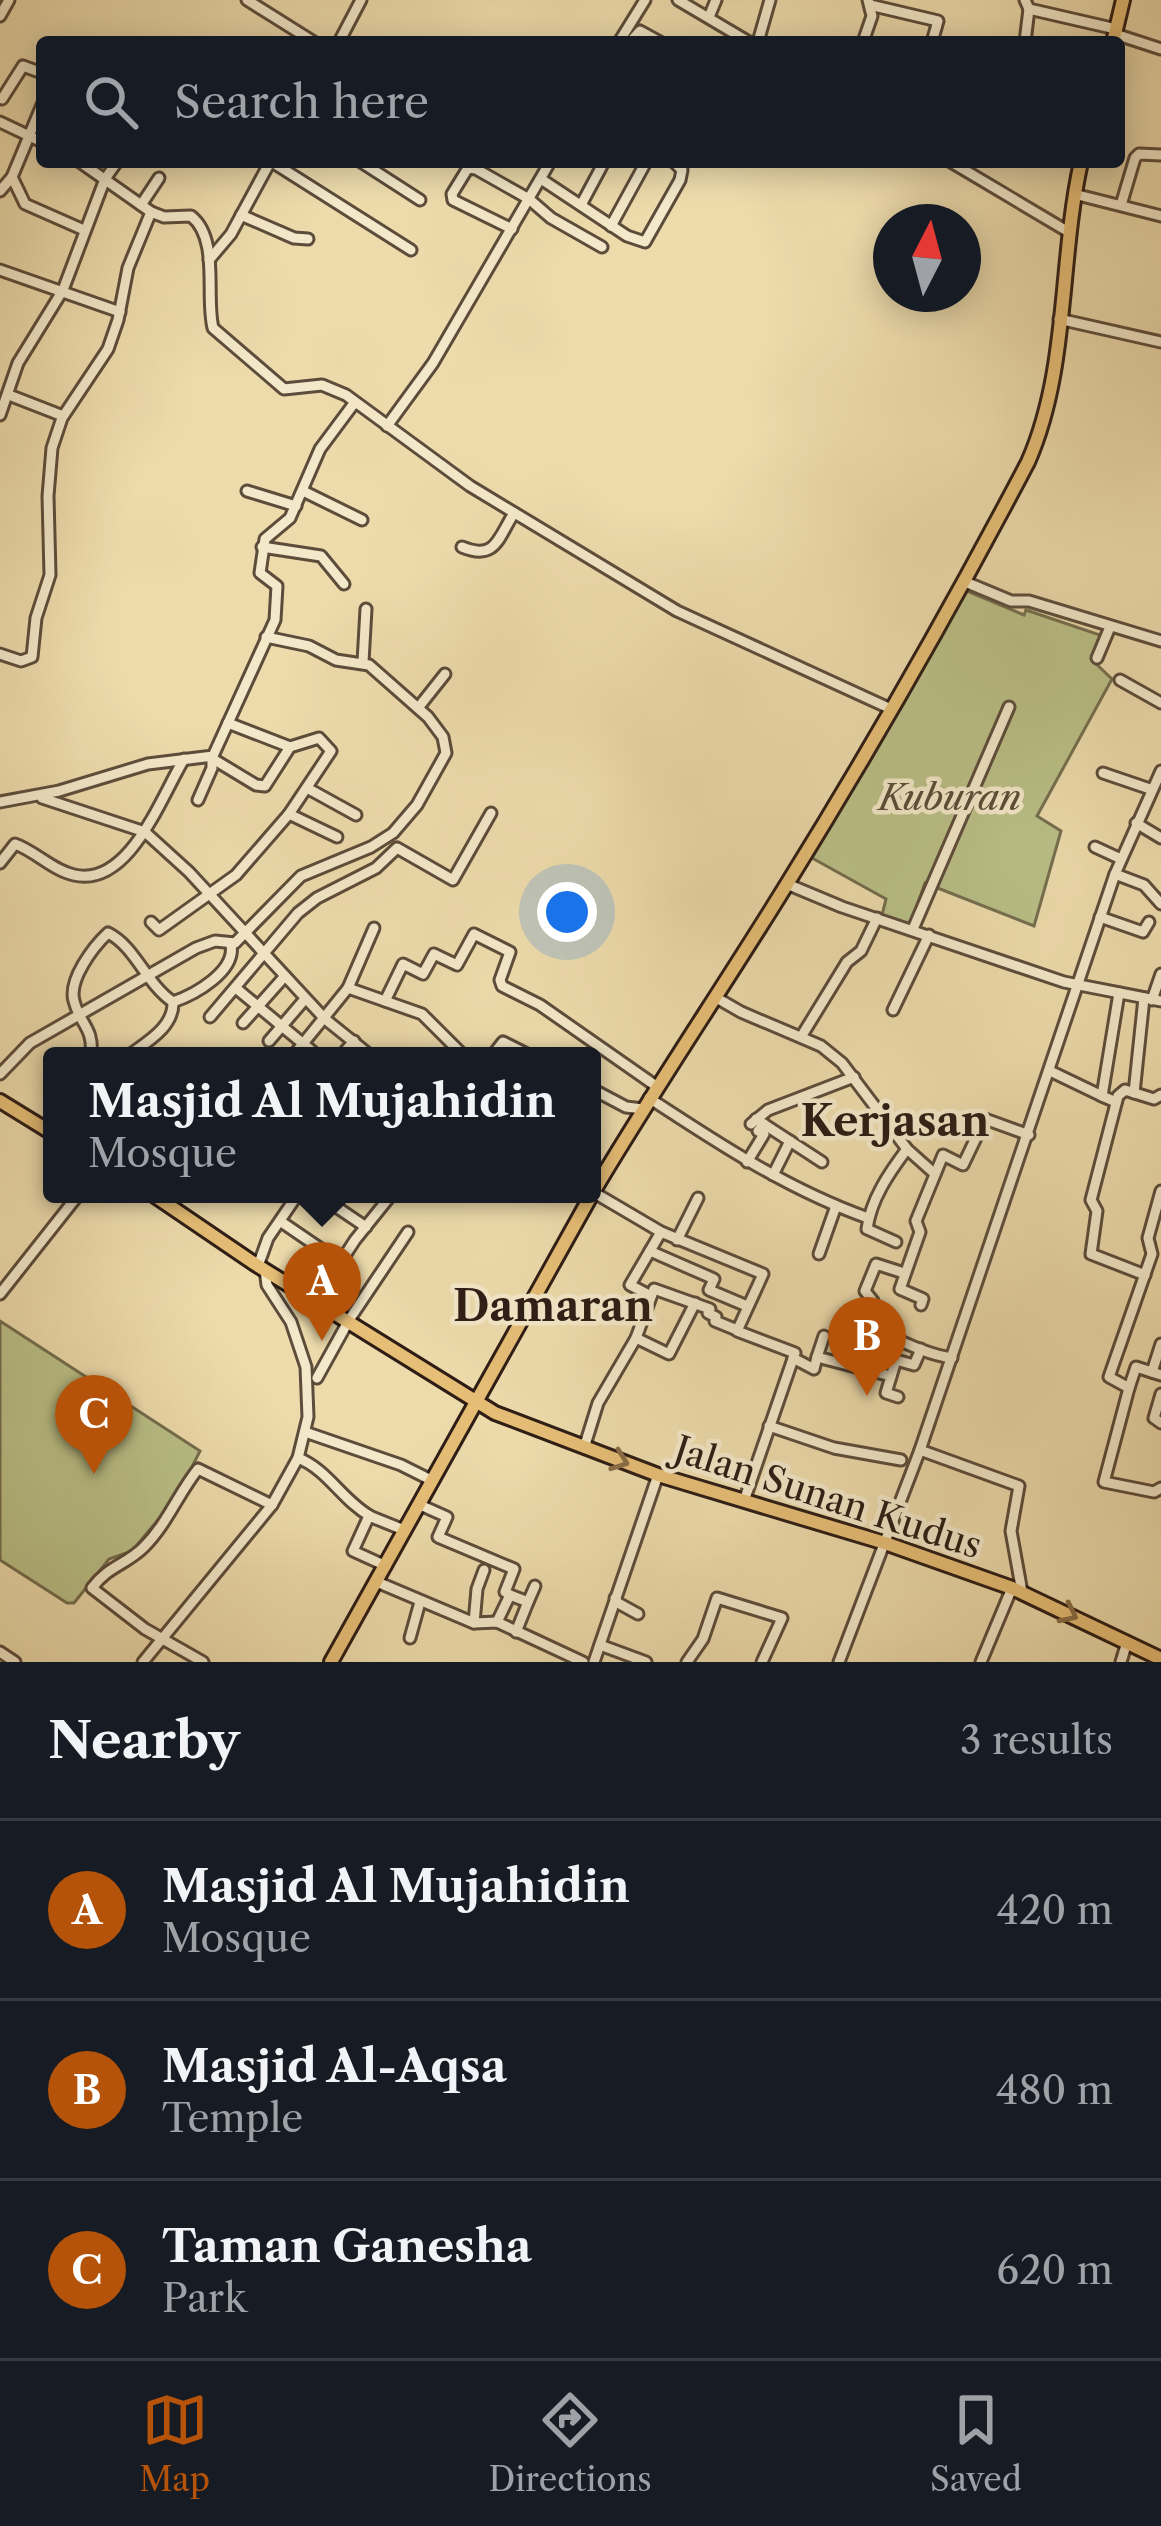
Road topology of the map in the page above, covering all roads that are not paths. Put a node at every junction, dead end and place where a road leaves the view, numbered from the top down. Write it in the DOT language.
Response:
graph roads {
  1 [pos="9,0"];
  2 [pos="247,0"];
  3 [pos="361,0"];
  4 [pos="645,0"];
  5 [pos="678,0"];
  6 [pos="716,0"];
  7 [pos="770,0"];
  8 [pos="1073,0"];
  9 [pos="1123,0"];
  10 [pos="869,3"];
  11 [pos="1027,4"];
  12 [pos="0,16"];
  13 [pos="709,17"];
  14 [pos="1069,17"];
  15 [pos="1114,35"];
  16 [pos="304,36"];
  17 [pos="343,36"];
  18 [pos="623,36"];
  19 [pos="742,36"];
  20 [pos="755,36"];
  21 [pos="866,36"];
  22 [pos="934,36"];
  23 [pos="1025,36"];
  24 [pos="1125,38"];
  25 [pos="1161,49"];
  26 [pos="36,71"];
  27 [pos="1,99"];
  28 [pos="36,118"];
  29 [pos="0,122"];
  30 [pos="28,135"];
  31 [pos="36,139"];
  32 [pos="1161,155"];
  33 [pos="89,168"];
  34 [pos="112,168"];
  35 [pos="268,168"];
  36 [pos="281,168"];
  37 [pos="370,168"];
  38 [pos="547,168"];
  39 [pos="601,168"];
  40 [pos="643,168"];
  41 [pos="680,168"];
  42 [pos="961,168"];
  43 [pos="1080,168"];
  44 [pos="12,177"];
  45 [pos="105,178"];
  46 [pos="159,178"];
  47 [pos="541,179"];
  48 [pos="0,191"];
  49 [pos="1074,194"];
  50 [pos="529,199"];
  51 [pos="420,200"];
  52 [pos="581,205"];
  53 [pos="1121,205"];
  54 [pos="146,209"];
  55 [pos="241,215"];
  56 [pos="1161,216"];
  57 [pos="611,226"];
  58 [pos="512,229"];
  59 [pos="83,230"];
  60 [pos="1067,230"];
  61 [pos="308,239"];
  62 [pos="602,248"];
  63 [pos="411,250"];
  64 [pos="209,260"];
  65 [pos="0,270"];
  66 [pos="63,290"];
  67 [pos="120,311"];
  68 [pos="1059,320"];
  69 [pos="1161,342"];
  70 [pos="9,395"];
  71 [pos="355,402"];
  72 [pos="0,415"];
  73 [pos="63,416"];
  74 [pos="387,426"];
  75 [pos="303,490"];
  76 [pos="247,491"];
  77 [pos="296,506"];
  78 [pos="514,513"];
  79 [pos="362,520"];
  80 [pos="262,547"];
  81 [pos="462,547"];
  82 [pos="963,581"];
  83 [pos="344,584"];
  84 [pos="366,609"];
  85 [pos="1110,627"];
  86 [pos="266,637"];
  87 [pos="1161,641"];
  88 [pos="0,654"];
  89 [pos="1097,658"];
  90 [pos="362,662"];
  91 [pos="445,674"];
  92 [pos="1120,680"];
  93 [pos="1161,703"];
  94 [pos="1009,707"];
  95 [pos="418,708"];
  96 [pos="891,709"];
  97 [pos="228,723"];
  98 [pos="290,746"];
  99 [pos="213,758"];
  100 [pos="184,759"];
  101 [pos="1161,771"];
  102 [pos="1103,773"];
  103 [pos="307,788"];
  104 [pos="1150,789"];
  105 [pos="37,797"];
  106 [pos="198,800"];
  107 [pos="0,802"];
  108 [pos="491,813"];
  109 [pos="290,814"];
  110 [pos="356,815"];
  111 [pos="1136,823"];
  112 [pos="145,832"];
  113 [pos="337,837"];
  114 [pos="1161,838"];
  115 [pos="1095,848"];
  116 [pos="1121,860"];
  117 [pos="0,863"];
  118 [pos="1115,874"];
  119 [pos="788,884"];
  120 [pos="208,894"];
  121 [pos="1161,904"];
  122 [pos="1100,917"];
  123 [pos="878,918"];
  124 [pos="151,922"];
  125 [pos="1149,922"];
  126 [pos="374,928"];
  127 [pos="913,929"];
  128 [pos="244,932"];
  129 [pos="929,935"];
  130 [pos="231,945"];
  131 [pos="265,954"];
  132 [pos="1161,974"];
  133 [pos="285,976"];
  134 [pos="148,977"];
  135 [pos="1079,985"];
  136 [pos="237,988"];
  137 [pos="349,988"];
  138 [pos="1119,993"];
  139 [pos="715,997"];
  140 [pos="305,999"];
  141 [pos="385,1000"];
  142 [pos="1152,1000"];
  143 [pos="173,1002"];
  144 [pos="259,1007"];
  145 [pos="893,1010"];
  146 [pos="81,1015"];
  147 [pos="210,1017"];
  148 [pos="326,1019"];
  149 [pos="243,1023"];
  150 [pos="283,1027"];
  151 [pos="801,1037"];
  152 [pos="354,1040"];
  153 [pos="269,1041"];
  154 [pos="304,1043"];
  155 [pos="453,1043"];
  156 [pos="91,1047"];
  157 [pos="139,1047"];
  158 [pos="301,1047"];
  159 [pos="308,1047"];
  160 [pos="348,1047"];
  161 [pos="361,1047"];
  162 [pos="451,1047"];
  163 [pos="456,1047"];
  164 [pos="589,1047"];
  165 [pos="601,1057"];
  166 [pos="1050,1071"];
  167 [pos="0,1074"];
  168 [pos="854,1077"];
  169 [pos="1134,1093"];
  170 [pos="601,1094"];
  171 [pos="1161,1095"];
  172 [pos="1102,1096"];
  173 [pos="649,1098"];
  174 [pos="0,1101"];
  175 [pos="1116,1102"];
  176 [pos="757,1122"];
  177 [pos="43,1127"];
  178 [pos="1029,1135"];
  179 [pos="790,1141"];
  180 [pos="907,1149"];
  181 [pos="747,1162"];
  182 [pos="823,1162"];
  183 [pos="773,1174"];
  184 [pos="935,1174"];
  185 [pos="601,1178"];
  186 [pos="1161,1191"];
  187 [pos="601,1198"];
  188 [pos="698,1198"];
  189 [pos="72,1203"];
  190 [pos="165,1203"];
  191 [pos="292,1203"];
  192 [pos="330,1203"];
  193 [pos="385,1203"];
  194 [pos="586,1203"];
  195 [pos="836,1206"];
  196 [pos="868,1218"];
  197 [pos="280,1220"];
  198 [pos="366,1227"];
  199 [pos="408,1232"];
  200 [pos="661,1232"];
  201 [pos="677,1240"];
  202 [pos="896,1242"];
  203 [pos="650,1251"];
  204 [pos="819,1254"];
  205 [pos="340,1262"];
  206 [pos="261,1268"];
  207 [pos="904,1274"];
  208 [pos="1145,1275"];
  209 [pos="0,1294"];
  210 [pos="651,1296"];
  211 [pos="316,1300"];
  212 [pos="694,1303"];
  213 [pos="921,1305"];
  214 [pos="747,1306"];
  215 [pos="349,1320"];
  216 [pos="737,1330"];
  217 [pos="824,1336"];
  218 [pos="637,1338"];
  219 [pos="1161,1344"];
  220 [pos="921,1349"];
  221 [pos="818,1357"];
  222 [pos="794,1358"];
  223 [pos="952,1358"];
  224 [pos="1156,1374"];
  225 [pos="891,1376"];
  226 [pos="317,1378"];
  227 [pos="1129,1388"];
  228 [pos="1161,1394"];
  229 [pos="898,1397"];
  230 [pos="474,1401"];
  231 [pos="1161,1423"];
  232 [pos="769,1426"];
  233 [pos="305,1432"];
  234 [pos="584,1448"];
  235 [pos="920,1450"];
  236 [pos="298,1458"];
  237 [pos="901,1460"];
  238 [pos="658,1475"];
  239 [pos="1161,1476"];
  240 [pos="431,1480"];
  241 [pos="1160,1488"];
  242 [pos="744,1501"];
  243 [pos="418,1504"];
  244 [pos="272,1505"];
  245 [pos="370,1516"];
  246 [pos="404,1530"];
  247 [pos="886,1543"];
  248 [pos="386,1566"];
  249 [pos="484,1570"];
  250 [pos="377,1582"];
  251 [pos="536,1586"];
  252 [pos="1017,1590"];
  253 [pos="510,1594"];
  254 [pos="615,1598"];
  255 [pos="420,1602"];
  256 [pos="528,1602"];
  257 [pos="638,1614"];
  258 [pos="496,1622"];
  259 [pos="474,1623"];
  260 [pos="516,1632"];
  261 [pos="162,1637"];
  262 [pos="410,1638"];
  263 [pos="1127,1642"];
  264 [pos="600,1645"];
  265 [pos="550,1647"];
  266 [pos="0,1652"];
  267 [pos="1159,1654"];
  268 [pos="15,1662"];
  269 [pos="143,1662"];
  270 [pos="203,1662"];
  271 [pos="331,1662"];
  272 [pos="542,1662"];
  273 [pos="583,1662"];
  274 [pos="594,1662"];
  275 [pos="646,1662"];
  276 [pos="687,1662"];
  277 [pos="762,1662"];
  278 [pos="839,1662"];
  279 [pos="981,1662"];
  280 [pos="1121,1662"];
  1 -- 12 [label="street"];
  2 -- 16 [label="street"];
  3 -- 17 [label="street"];
  4 -- 18 [label="street"];
  5 -- 13 [label="street"];
  6 -- 13 [label="street"];
  7 -- 20 [label="street"];
  8 -- 14 [label="street"];
  9 -- 15 [label="main road"];
  10 -- 21 [label="street"];
  10 -- 22 [label="street"];
  11 -- 14 [label="street"];
  11 -- 23 [label="street"];
  13 -- 19 [label="street"];
  14 -- 15 [label="street"];
  24 -- 25 [label="street"];
  26 -- 27 [label="street"];
  28 -- 30 [label="street"];
  29 -- 30 [label="street"];
  30 -- 31 [label="street"];
  30 -- 44 [label="street"];
  32 -- 53 [label="street"];
  33 -- 45 [label="street"];
  34 -- 45 [label="street"];
  35 -- 55 [label="street"];
  36 -- 63 [label="street"];
  37 -- 51 [label="street"];
  38 -- 47 [label="street"];
  39 -- 52 [label="street"];
  40 -- 57 [label="street"];
  41 -- 57 [label="street"];
  42 -- 60 [label="street"];
  43 -- 49 [label="main road"];
  44 -- 48 [label="street"];
  44 -- 59 [label="street"];
  45 -- 54 [label="street"];
  45 -- 59 [label="street"];
  46 -- 54 [label="street"];
  47 -- 50 [label="street"];
  47 -- 52 [label="street"];
  49 -- 53 [label="street"];
  49 -- 60 [label="main road"];
  50 -- 58 [label="street"];
  50 -- 58 [label="street"];
  50 -- 62 [label="street"];
  52 -- 57 [label="street"];
  53 -- 56 [label="street"];
  54 -- 64 [label="street"];
  54 -- 67 [label="street"];
  55 -- 61 [label="street"];
  55 -- 64 [label="street"];
  58 -- 74 [label="street"];
  59 -- 66 [label="street"];
  60 -- 68 [label="main road"];
  64 -- 71 [label="street"];
  65 -- 66 [label="street"];
  66 -- 67 [label="street"];
  66 -- 70 [label="street"];
  67 -- 73 [label="street"];
  68 -- 69 [label="street"];
  68 -- 82 [label="main road"];
  70 -- 72 [label="street"];
  70 -- 73 [label="street"];
  71 -- 74 [label="street"];
  71 -- 75 [label="street"];
  73 -- 88 [label="street"];
  74 -- 78 [label="street"];
  75 -- 77 [label="street"];
  75 -- 79 [label="street"];
  76 -- 77 [label="street"];
  77 -- 80 [label="street"];
  78 -- 81 [label="street"];
  78 -- 96 [label="street"];
  80 -- 83 [label="street"];
  80 -- 86 [label="street"];
  82 -- 85 [label="street"];
  82 -- 96 [label="main road"];
  84 -- 90 [label="street"];
  85 -- 87 [label="street"];
  85 -- 89 [label="street"];
  86 -- 90 [label="street"];
  86 -- 97 [label="street"];
  90 -- 95 [label="street"];
  91 -- 95 [label="street"];
  92 -- 93 [label="street"];
  94 -- 127 [label="street"];
  95 -- 128 [label="street"];
  96 -- 119 [label="main road"];
  97 -- 98 [label="street"];
  97 -- 99 [label="street"];
  98 -- 99 [label="street"];
  98 -- 103 [label="street"];
  99 -- 100 [label="street"];
  99 -- 106 [label="street"];
  100 -- 105 [label="street"];
  100 -- 112 [label="street"];
  101 -- 104 [label="street"];
  102 -- 104 [label="street"];
  103 -- 109 [label="street"];
  103 -- 110 [label="street"];
  104 -- 111 [label="street"];
  105 -- 107 [label="street"];
  105 -- 112 [label="street"];
  108 -- 131 [label="street"];
  109 -- 113 [label="street"];
  109 -- 120 [label="street"];
  111 -- 114 [label="street"];
  111 -- 116 [label="street"];
  112 -- 117 [label="street"];
  112 -- 120 [label="street"];
  115 -- 116 [label="street"];
  116 -- 118 [label="street"];
  118 -- 121 [label="street"];
  118 -- 122 [label="street"];
  119 -- 123 [label="street"];
  119 -- 139 [label="main road"];
  120 -- 124 [label="street"];
  120 -- 128 [label="street"];
  122 -- 125 [label="street"];
  122 -- 135 [label="street"];
  123 -- 127 [label="street"];
  123 -- 151 [label="street"];
  126 -- 137 [label="street"];
  127 -- 129 [label="street"];
  128 -- 130 [label="street"];
  128 -- 131 [label="street"];
  129 -- 135 [label="street"];
  129 -- 145 [label="street"];
  130 -- 134 [label="street"];
  130 -- 143 [label="street"];
  131 -- 133 [label="street"];
  131 -- 136 [label="street"];
  132 -- 142 [label="street"];
  133 -- 140 [label="street"];
  133 -- 144 [label="street"];
  134 -- 143 [label="street"];
  134 -- 146 [label="street"];
  134 -- 146 [label="street"];
  135 -- 138 [label="street"];
  135 -- 166 [label="street"];
  136 -- 144 [label="street"];
  136 -- 147 [label="street"];
  137 -- 141 [label="street"];
  137 -- 148 [label="street"];
  138 -- 142 [label="street"];
  138 -- 172 [label="street"];
  139 -- 151 [label="street"];
  139 -- 173 [label="main road"];
  140 -- 148 [label="street"];
  140 -- 150 [label="street"];
  141 -- 155 [label="street"];
  141 -- 164 [label="street"];
  142 -- 169 [label="street"];
  143 -- 157 [label="street"];
  144 -- 149 [label="street"];
  144 -- 150 [label="street"];
  146 -- 156 [label="street"];
  146 -- 167 [label="street"];
  148 -- 152 [label="street"];
  148 -- 154 [label="street"];
  150 -- 153 [label="street"];
  150 -- 154 [label="street"];
  151 -- 168 [label="street"];
  152 -- 160 [label="street"];
  152 -- 161 [label="street"];
  154 -- 158 [label="street"];
  154 -- 159 [label="street"];
  155 -- 162 [label="street"];
  155 -- 163 [label="street"];
  165 -- 173 [label="street"];
  166 -- 172 [label="street"];
  166 -- 178 [label="street"];
  168 -- 176 [label="street"];
  168 -- 180 [label="street"];
  169 -- 171 [label="street"];
  169 -- 175 [label="street"];
  170 -- 173 [label="street"];
  172 -- 175 [label="street"];
  173 -- 181 [label="street"];
  173 -- 185 [label="main road"];
  174 -- 177 [label="main road"];
  175 -- 208 [label="street"];
  176 -- 179 [label="street"];
  176 -- 181 [label="street"];
  178 -- 184 [label="street"];
  178 -- 223 [label="street"];
  179 -- 182 [label="street"];
  179 -- 183 [label="street"];
  180 -- 184 [label="street"];
  180 -- 196 [label="street"];
  181 -- 183 [label="street"];
  183 -- 195 [label="street"];
  184 -- 207 [label="street"];
  186 -- 208 [label="street"];
  187 -- 200 [label="street"];
  188 -- 201 [label="street"];
  189 -- 209 [label="street"];
  190 -- 206 [label="main road, Jalan Sunan Kudus"];
  191 -- 197 [label="street"];
  192 -- 198 [label="street"];
  193 -- 198 [label="street"];
  194 -- 230 [label="main road"];
  195 -- 196 [label="street"];
  195 -- 204 [label="street"];
  196 -- 202 [label="street"];
  197 -- 205 [label="street"];
  197 -- 206 [label="street"];
  198 -- 205 [label="street"];
  199 -- 215 [label="street"];
  200 -- 201 [label="street"];
  200 -- 203 [label="street"];
  201 -- 214 [label="street"];
  203 -- 210 [label="street"];
  203 -- 214 [label="street"];
  205 -- 211 [label="street"];
  206 -- 211 [label="main road, Jalan Sunan Kudus"];
  206 -- 233 [label="street"];
  207 -- 213 [label="street"];
  207 -- 220 [label="street"];
  208 -- 227 [label="street"];
  210 -- 212 [label="street"];
  210 -- 218 [label="street"];
  211 -- 215 [label="main road, Jalan Sunan Kudus"];
  212 -- 216 [label="street"];
  212 -- 218 [label="street"];
  214 -- 216 [label="street"];
  215 -- 226 [label="street"];
  215 -- 230 [label="main road, Jalan Sunan Kudus"];
  216 -- 222 [label="street"];
  217 -- 221 [label="street"];
  218 -- 234 [label="street"];
  219 -- 224 [label="street"];
  220 -- 223 [label="street"];
  220 -- 225 [label="street"];
  221 -- 222 [label="street"];
  221 -- 225 [label="street"];
  222 -- 232 [label="street"];
  223 -- 235 [label="street"];
  224 -- 227 [label="street"];
  225 -- 229 [label="street"];
  227 -- 241 [label="street"];
  228 -- 231 [label="street"];
  230 -- 234 [label="main road, Jalan Sunan Kudus"];
  230 -- 240 [label="main road"];
  232 -- 237 [label="street"];
  232 -- 242 [label="street"];
  233 -- 236 [label="street"];
  233 -- 240 [label="street"];
  234 -- 238 [label="main road, Jalan Sunan Kudus, one-way"];
  235 -- 247 [label="street"];
  235 -- 252 [label="street"];
  236 -- 244 [label="street"];
  236 -- 245 [label="street"];
  238 -- 242 [label="main road, Jalan Sunan Kudus"];
  238 -- 254 [label="street"];
  239 -- 241 [label="street"];
  240 -- 243 [label="main road"];
  242 -- 247 [label="main road, Jalan Sunan Kudus"];
  243 -- 246 [label="main road"];
  243 -- 253 [label="street"];
  244 -- 261 [label="street"];
  244 -- 261 [label="street"];
  245 -- 246 [label="street"];
  245 -- 248 [label="street"];
  246 -- 248 [label="main road"];
  247 -- 252 [label="main road, Jalan Sunan Kudus"];
  247 -- 278 [label="street"];
  248 -- 250 [label="main road"];
  249 -- 259 [label="street"];
  250 -- 255 [label="street"];
  250 -- 271 [label="main road"];
  251 -- 256 [label="street"];
  252 -- 263 [label="main road, Jalan Sunan Kudus, one-way"];
  252 -- 279 [label="street"];
  253 -- 256 [label="street"];
  253 -- 258 [label="street"];
  254 -- 257 [label="street"];
  254 -- 264 [label="street"];
  255 -- 259 [label="street"];
  255 -- 262 [label="street"];
  256 -- 260 [label="street"];
  258 -- 259 [label="street"];
  258 -- 260 [label="street"];
  260 -- 265 [label="street"];
  261 -- 269 [label="street"];
  261 -- 270 [label="street"];
  263 -- 267 [label="main road, Jalan Sunan Kudus"];
  263 -- 280 [label="street"];
  264 -- 274 [label="street"];
  264 -- 275 [label="street"];
  265 -- 272 [label="street"];
  265 -- 273 [label="street"];
  266 -- 268 [label="street"];
  276 -- 277 [label="street"];
}
